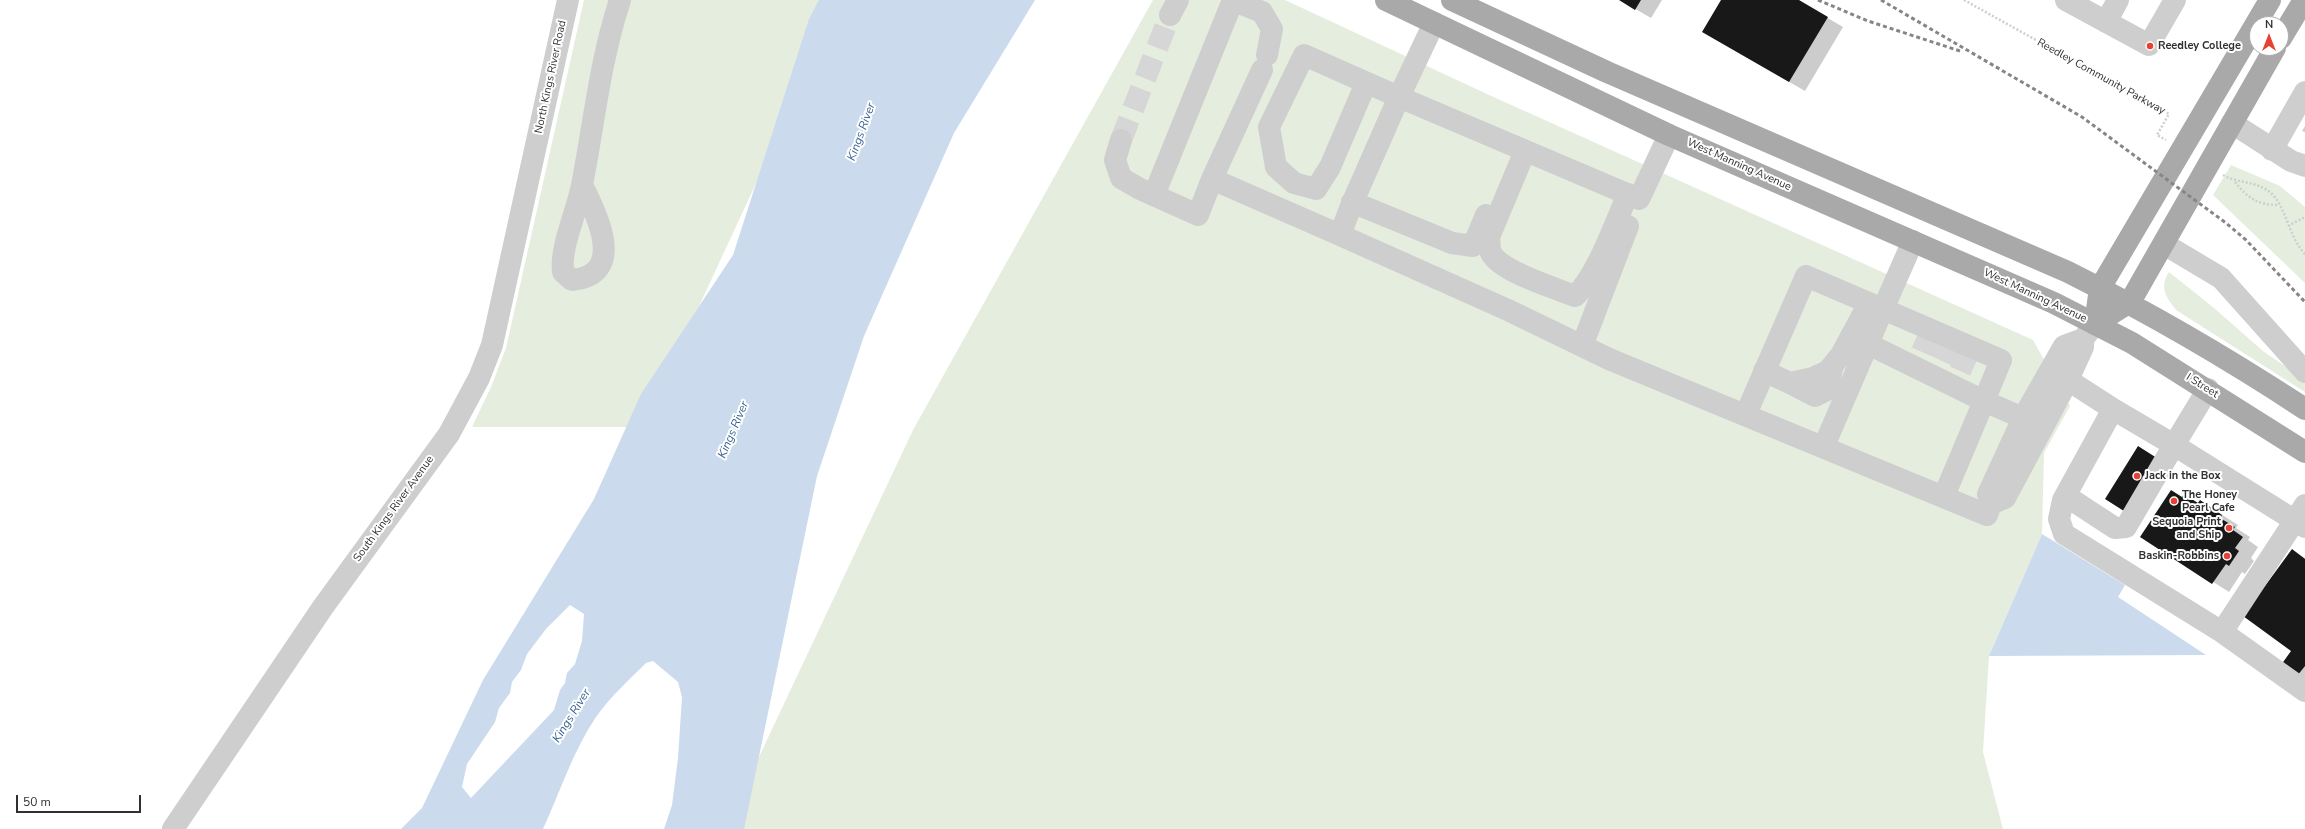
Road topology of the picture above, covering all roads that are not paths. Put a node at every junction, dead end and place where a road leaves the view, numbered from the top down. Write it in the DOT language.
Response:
graph roads {
  1 [pos="568,0"];
  2 [pos="620,0"];
  3 [pos="1233,0"];
  4 [pos="1386,0"];
  5 [pos="1452,0"];
  6 [pos="2066,0"];
  7 [pos="2118,0"];
  8 [pos="2175,0"];
  9 [pos="2270,0"];
  10 [pos="2297,7"];
  11 [pos="2106,22"];
  12 [pos="2289,22"];
  13 [pos="1434,23"];
  14 [pos="2270,56"];
  15 [pos="1366,83"];
  16 [pos="2305,92"];
  17 [pos="1399,97"];
  18 [pos="2232,123"];
  19 [pos="1669,135"];
  20 [pos="1121,140"];
  21 [pos="1520,149"];
  22 [pos="2272,150"];
  23 [pos="535,154"];
  24 [pos="2305,166"];
  25 [pos="1212,179"];
  26 [pos="582,185"];
  27 [pos="1154,195"];
  28 [pos="1633,197"];
  29 [pos="1352,202"];
  30 [pos="1340,235"];
  31 [pos="1912,241"];
  32 [pos="2164,244"];
  33 [pos="2100,288"];
  34 [pos="2130,302"];
  35 [pos="1876,306"];
  36 [pos="2089,331"];
  37 [pos="1868,344"];
  38 [pos="1582,346"];
  39 [pos="1924,346"];
  40 [pos="1954,359"];
  41 [pos="1764,371"];
  42 [pos="2305,372"];
  43 [pos="2068,380"];
  44 [pos="2208,389"];
  45 [pos="1984,401"];
  46 [pos="2113,410"];
  47 [pos="2305,410"];
  48 [pos="1746,414"];
  49 [pos="2023,418"];
  50 [pos="2174,445"];
  51 [pos="1824,446"];
  52 [pos="2305,452"];
  53 [pos="1944,496"];
  54 [pos="2066,496"];
  55 [pos="1992,504"];
  56 [pos="2302,518"];
  57 [pos="2222,632"];
  58 [pos="2305,691"];
  59 [pos="174,829"];
  1 -- 23 [label="street, North Kings River Road"];
  2 -- 26 [label="street"];
  3 -- 25 [label="street"];
  3 -- 27 [label="street"];
  4 -- 13 [label="main road, West Manning Avenue"];
  5 -- 33 [label="main road"];
  6 -- 11 [label="street"];
  7 -- 11 [label="street"];
  8 -- 11 [label="street"];
  9 -- 33 [label="main road, West Manning Avenue"];
  10 -- 12 [label="main road"];
  13 -- 17 [label="street"];
  13 -- 19 [label="main road, West Manning Avenue"];
  14 -- 18 [label="main road, West Manning Avenue"];
  15 -- 15 [label="street"];
  15 -- 17 [label="street"];
  16 -- 22 [label="street"];
  17 -- 21 [label="street"];
  17 -- 29 [label="street"];
  18 -- 22 [label="street"];
  18 -- 32 [label="main road, West Manning Avenue"];
  19 -- 28 [label="street"];
  19 -- 31 [label="main road, West Manning Avenue"];
  20 -- 27 [label="street"];
  21 -- 28 [label="street"];
  21 -- 28 [label="street"];
  21 -- 29 [label="street"];
  22 -- 24 [label="street"];
  23 -- 59 [label="street, South Kings River Avenue"];
  25 -- 27 [label="street"];
  25 -- 30 [label="street"];
  28 -- 38 [label="street"];
  29 -- 30 [label="street"];
  30 -- 38 [label="street"];
  31 -- 35 [label="street"];
  31 -- 36 [label="main road, West Manning Avenue"];
  32 -- 34 [label="main road, West Manning Avenue"];
  32 -- 42 [label="street"];
  33 -- 34 [label="main road"];
  33 -- 36 [label="main road, West Manning Avenue"];
  34 -- 36 [label="main road, West Manning Avenue"];
  34 -- 47 [label="main road"];
  35 -- 37 [label="street"];
  35 -- 39 [label="street"];
  35 -- 41 [label="street"];
  35 -- 41 [label="street"];
  36 -- 43 [label="street"];
  36 -- 44 [label="main road, I Street"];
  36 -- 49 [label="street"];
  37 -- 39 [label="street"];
  37 -- 51 [label="street"];
  38 -- 48 [label="street"];
  39 -- 40 [label="street"];
  39 -- 40 [label="street"];
  40 -- 45 [label="street"];
  40 -- 45 [label="street"];
  41 -- 48 [label="street"];
  43 -- 46 [label="street"];
  43 -- 55 [label="street"];
  44 -- 50 [label="street"];
  44 -- 52 [label="main road, I Street"];
  45 -- 49 [label="street"];
  45 -- 53 [label="street"];
  46 -- 50 [label="street"];
  46 -- 54 [label="street"];
  48 -- 51 [label="street"];
  49 -- 55 [label="street"];
  50 -- 54 [label="street"];
  50 -- 56 [label="street"];
  51 -- 53 [label="street"];
  53 -- 55 [label="street"];
  54 -- 57 [label="street"];
  56 -- 57 [label="street"];
  57 -- 58 [label="street"];
}
